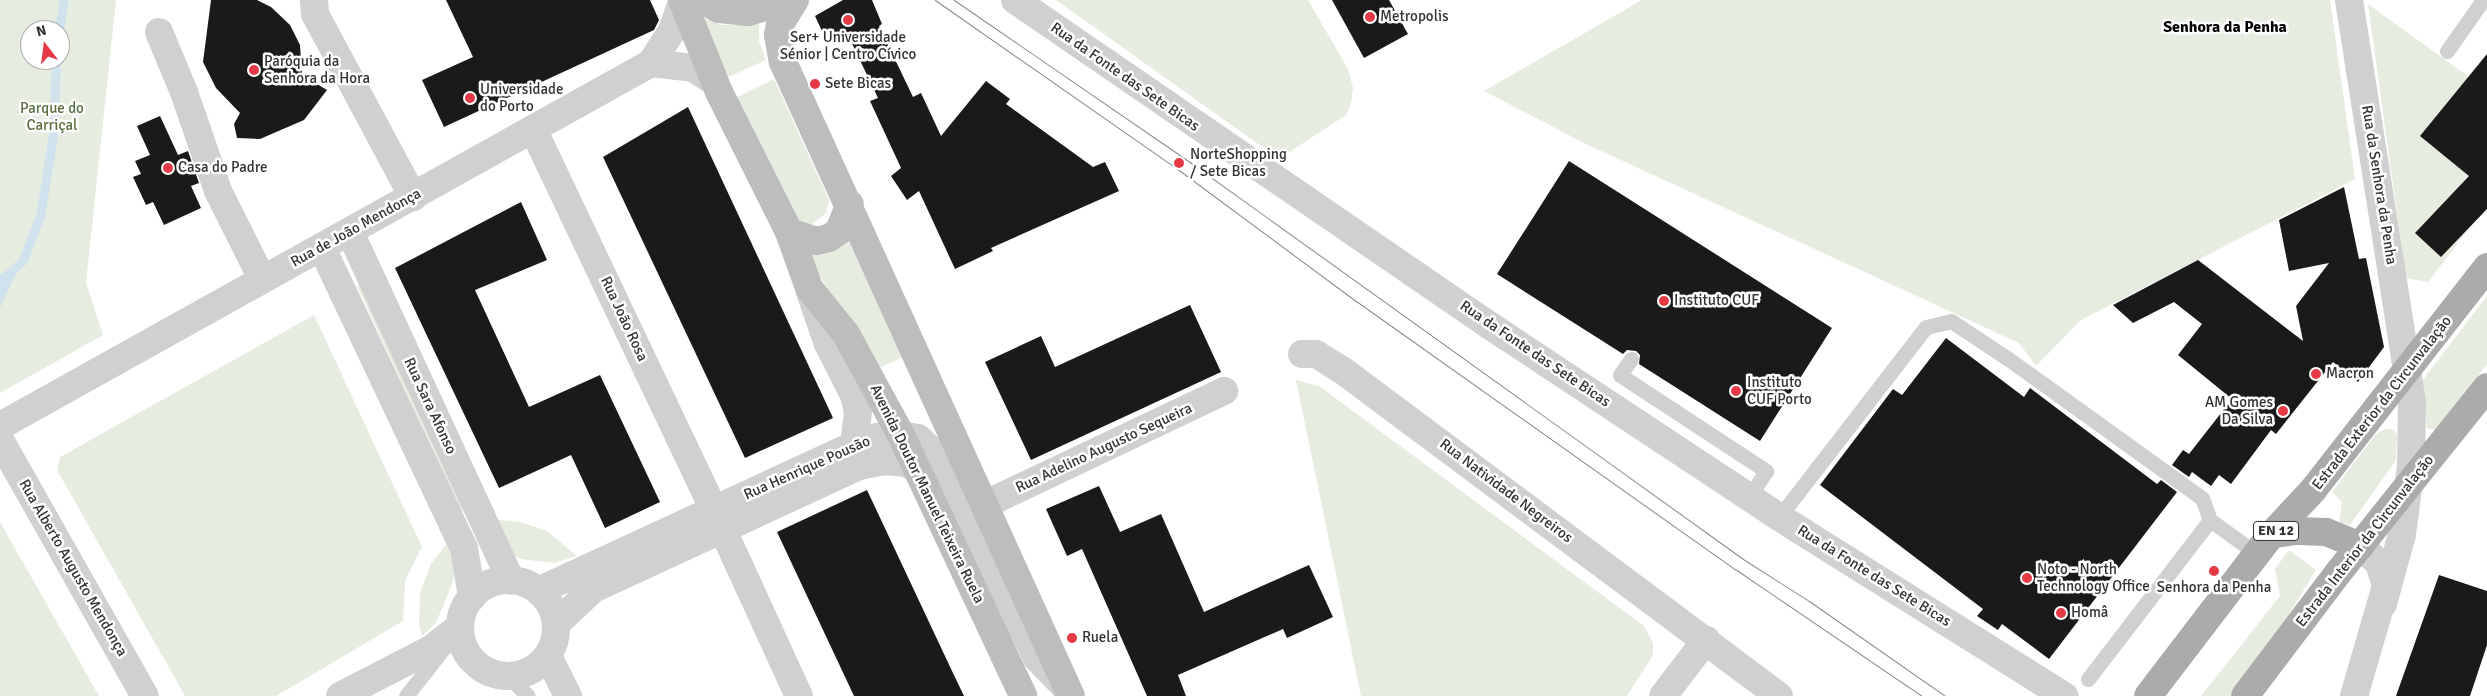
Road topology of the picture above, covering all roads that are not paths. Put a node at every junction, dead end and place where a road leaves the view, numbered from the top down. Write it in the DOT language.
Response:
graph roads {
  1 [pos="314,0"];
  2 [pos="790,0"];
  3 [pos="795,0"];
  4 [pos="1015,0"];
  5 [pos="2349,0"];
  6 [pos="2483,0"];
  7 [pos="689,1"];
  8 [pos="159,32"];
  9 [pos="2447,50"];
  10 [pos="651,63"];
  11 [pos="713,81"];
  12 [pos="533,129"];
  13 [pos="413,197"];
  14 [pos="850,204"];
  15 [pos="350,232"];
  16 [pos="789,232"];
  17 [pos="322,248"];
  18 [pos="2487,267"];
  19 [pos="262,279"];
  20 [pos="809,288"];
  21 [pos="1302,354"];
  22 [pos="1631,359"];
  23 [pos="2409,369"];
  24 [pos="2487,387"];
  25 [pos="1224,391"];
  26 [pos="2487,409"];
  27 [pos="0,426"];
  28 [pos="2453,429"];
  29 [pos="901,435"];
  30 [pos="0,440"];
  31 [pos="854,445"];
  32 [pos="918,469"];
  33 [pos="2409,483"];
  34 [pos="1749,497"];
  35 [pos="984,505"];
  36 [pos="1779,517"];
  37 [pos="718,519"];
  38 [pos="2210,520"];
  39 [pos="2265,544"];
  40 [pos="2360,546"];
  41 [pos="511,580"];
  42 [pos="538,591"];
  43 [pos="472,597"];
  44 [pos="2384,604"];
  45 [pos="556,624"];
  46 [pos="460,626"];
  47 [pos="1706,640"];
  48 [pos="431,648"];
  49 [pos="548,656"];
  50 [pos="508,676"];
  51 [pos="2088,679"];
  52 [pos="1070,694"];
  53 [pos="145,696"];
  54 [pos="340,696"];
  55 [pos="371,696"];
  56 [pos="406,696"];
  57 [pos="528,696"];
  58 [pos="568,696"];
  59 [pos="798,696"];
  60 [pos="1023,696"];
  61 [pos="1663,696"];
  62 [pos="1780,696"];
  63 [pos="2064,696"];
  64 [pos="2148,696"];
  65 [pos="2245,696"];
  66 [pos="2354,696"];
  1 -- 13 [label="street"];
  2 -- 7 [label="main road"];
  3 -- 14 [label="main road"];
  4 -- 34 [label="street, Rua da Fonte das Sete Bicas"];
  5 -- 23 [label="street, Rua da Senhora da Penha"];
  6 -- 9 [label="lane"];
  7 -- 10 [label="street, Rua de João Mendonça"];
  7 -- 11 [label="main road, Avenida Doutor Manuel Teixeira Ruela"];
  8 -- 19 [label="street"];
  10 -- 11 [label="street"];
  10 -- 12 [label="street, Rua de João Mendonça"];
  11 -- 16 [label="main road, Avenida Doutor Manuel Teixeira Ruela"];
  12 -- 13 [label="street, Rua de João Mendonça"];
  12 -- 37 [label="street, Rua João Rosa"];
  13 -- 15 [label="street, Rua de João Mendonça"];
  14 -- 16 [label="main road"];
  14 -- 35 [label="main road"];
  15 -- 17 [label="street, Rua de João Mendonça"];
  15 -- 41 [label="street, Rua Sara Afonso"];
  16 -- 20 [label="main road, Avenida Doutor Manuel Teixeira Ruela"];
  17 -- 19 [label="street, Rua de João Mendonça"];
  17 -- 43 [label="street, Rua Sara Afonso"];
  18 -- 23 [label="main road, Estrada Exterior da Circunvalação / EN 12"];
  19 -- 27 [label="street, Rua de João Mendonça"];
  20 -- 29 [label="main road, Avenida Doutor Manuel Teixeira Ruela"];
  20 -- 31 [label="street"];
  21 -- 47 [label="street, Rua Natividade Negreiros"];
  22 -- 34 [label="lane"];
  23 -- 33 [label="street, Rua da Senhora da Penha"];
  23 -- 39 [label="main road, Estrada Exterior da Circunvalação / EN 12"];
  24 -- 28 [label="main road, Estrada Interior da Circunvalação"];
  25 -- 35 [label="street, Rua Adelino Augusto Sequeira"];
  26 -- 28 [label="lane"];
  28 -- 33 [label="main road, Estrada Interior da Circunvalação"];
  29 -- 31 [label="street, Rua Henrique Pousão"];
  29 -- 32 [label="main road, Avenida Doutor Manuel Teixeira Ruela"];
  29 -- 52 [label="street, Rua Henrique Pousão"];
  30 -- 53 [label="street, Rua Alberto Augusto Mendonça"];
  31 -- 37 [label="street, Rua Henrique Pousão"];
  32 -- 37 [label="street, Rua Henrique Pousão"];
  32 -- 60 [label="main road, Avenida Doutor Manuel Teixeira Ruela"];
  33 -- 40 [label="main road, Estrada Interior da Circunvalação"];
  33 -- 44 [label="street, Rua da Senhora da Penha"];
  34 -- 36 [label="street, Rua da Fonte das Sete Bicas"];
  35 -- 52 [label="main road"];
  36 -- 38 [label="lane"];
  36 -- 63 [label="street, Rua da Fonte das Sete Bicas"];
  37 -- 42 [label="street, Rua Henrique Pousão"];
  37 -- 45 [label="street, Rua Henrique Pousão"];
  37 -- 59 [label="street, Rua João Rosa"];
  38 -- 39 [label="lane"];
  38 -- 51 [label="lane"];
  39 -- 40 [label="main road"];
  39 -- 64 [label="main road, Estrada Exterior da Circunvalação / EN 12"];
  40 -- 44 [label="street"];
  40 -- 65 [label="main road, Estrada Interior da Circunvalação"];
  41 -- 42 [label="street"];
  41 -- 43 [label="street"];
  42 -- 45 [label="street"];
  43 -- 46 [label="street"];
  44 -- 66 [label="street"];
  45 -- 49 [label="street"];
  46 -- 48 [label="street"];
  46 -- 50 [label="street"];
  46 -- 56 [label="lane"];
  47 -- 61 [label="street"];
  47 -- 62 [label="street, Rua Natividade Negreiros"];
  48 -- 54 [label="street"];
  48 -- 55 [label="street"];
  49 -- 50 [label="street"];
  49 -- 58 [label="street"];
  50 -- 57 [label="lane"];
}
